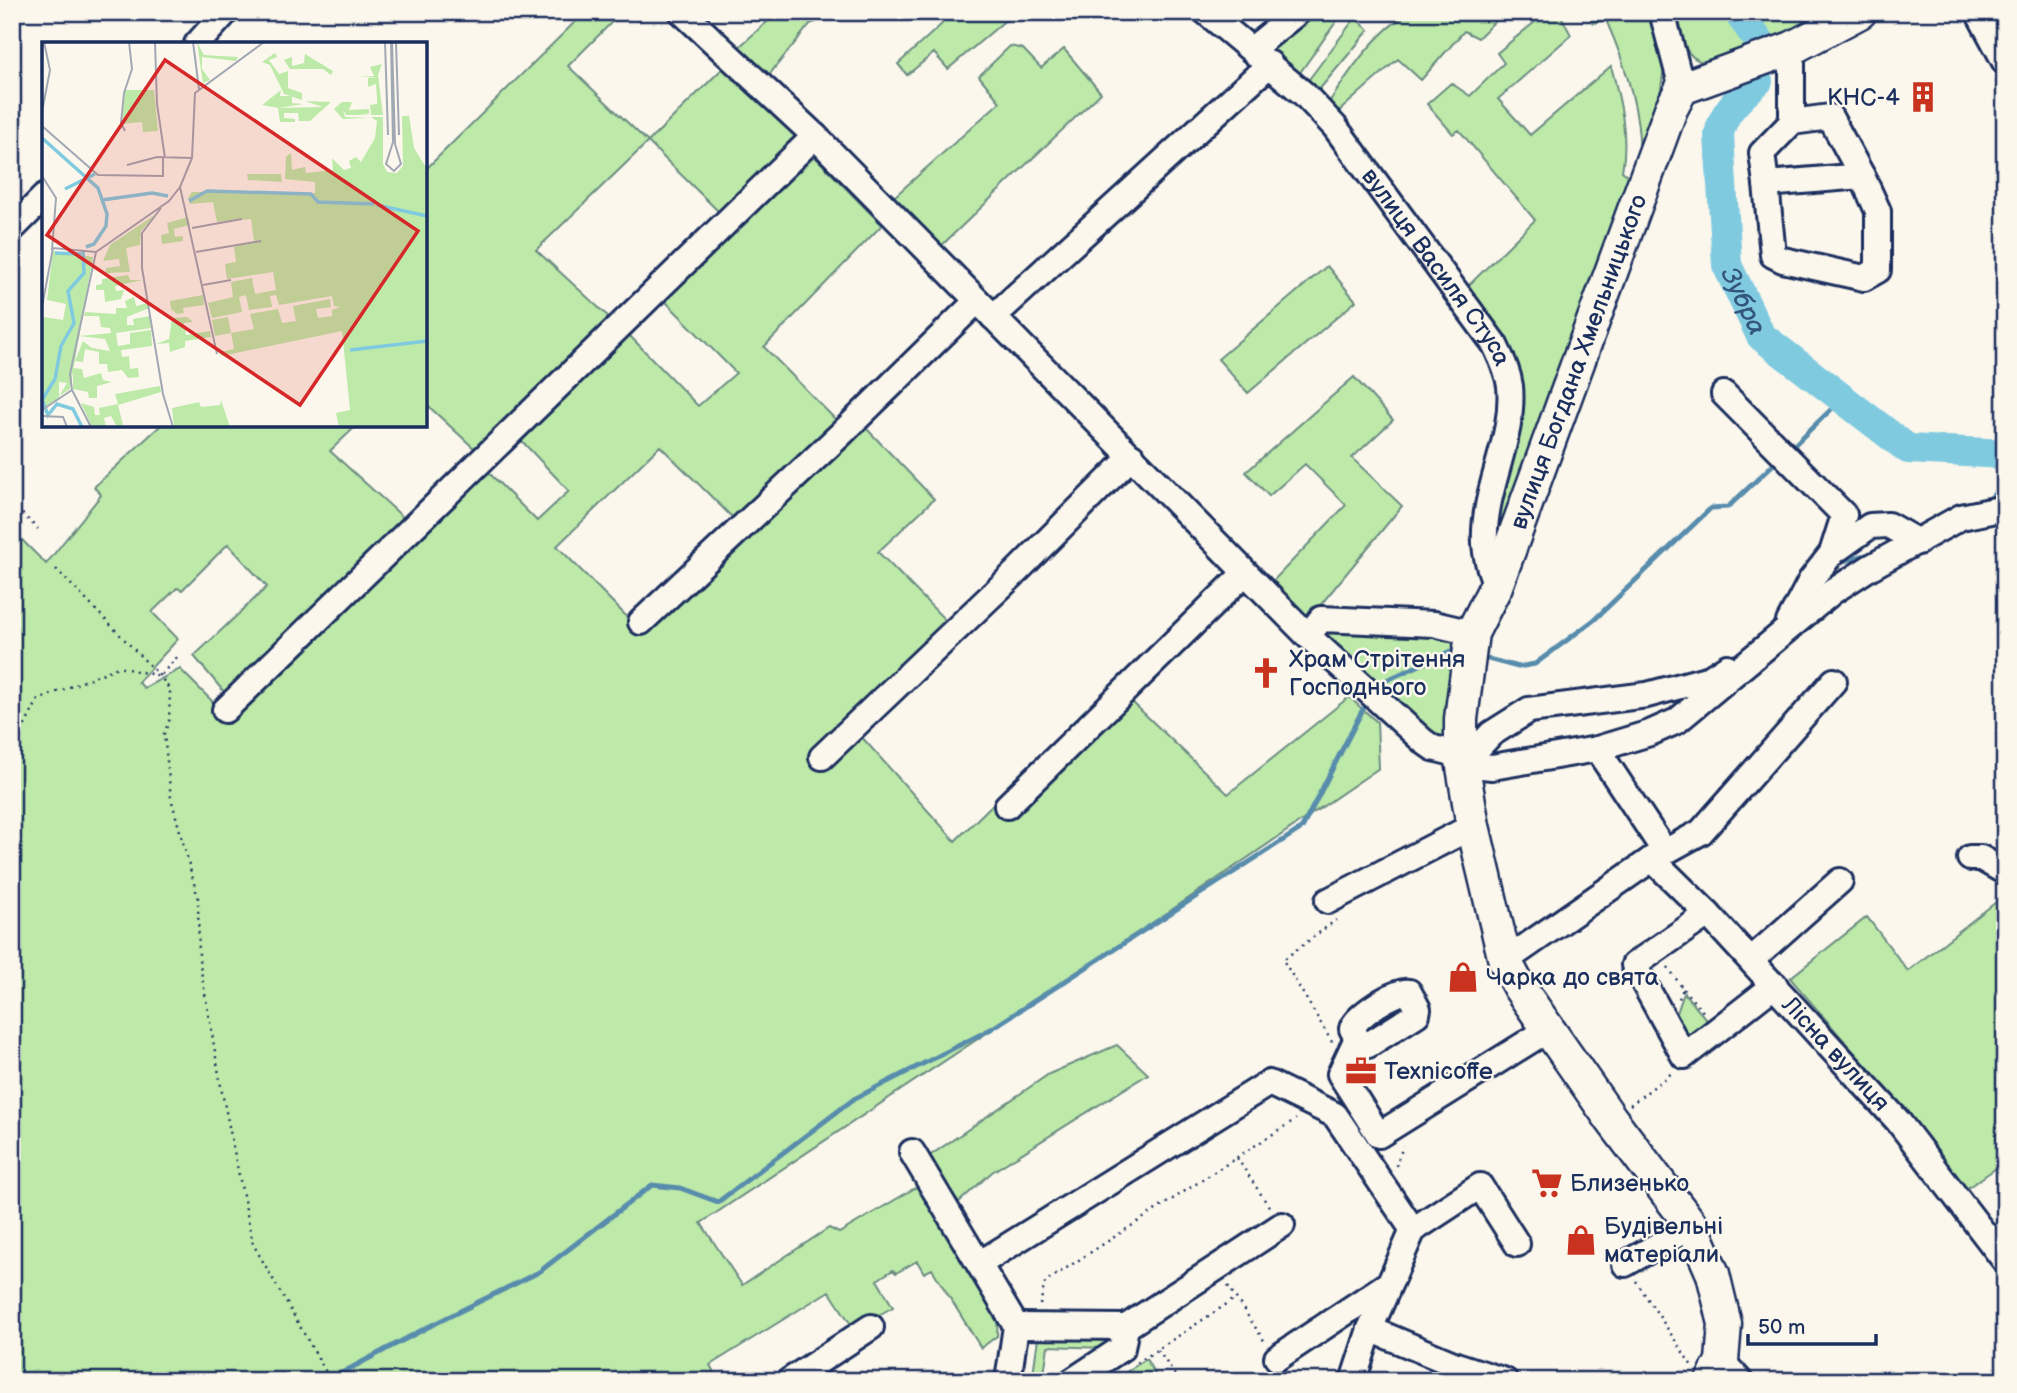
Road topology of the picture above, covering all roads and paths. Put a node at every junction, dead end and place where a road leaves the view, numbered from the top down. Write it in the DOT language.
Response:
graph roads {
  1 [pos="226,12"];
  2 [pos="682,12"];
  3 [pos="1206,12"];
  4 [pos="1298,12"];
  5 [pos="1662,12"];
  6 [pos="1860,12"];
  7 [pos="1990,25"];
  8 [pos="199,42"];
  9 [pos="1785,51"];
  10 [pos="1261,57"];
  11 [pos="2005,62"];
  12 [pos="1682,88"];
  13 [pos="1792,122"];
  14 [pos="815,136"];
  15 [pos="1862,176"];
  16 [pos="1766,184"];
  17 [pos="42,199"];
  18 [pos="12,229"];
  19 [pos="985,309"];
  20 [pos="1724,394"];
  21 [pos="1132,456"];
  22 [pos="12,504"];
  23 [pos="2005,508"];
  24 [pos="38,529"];
  25 [pos="1918,542"];
  26 [pos="1832,553"];
  27 [pos="56,569"];
  28 [pos="1245,573"];
  29 [pos="1496,586"];
  30 [pos="641,622"];
  31 [pos="1472,634"];
  32 [pos="1782,634"];
  33 [pos="1308,636"];
  34 [pos="177,657"];
  35 [pos="160,676"];
  36 [pos="1834,681"];
  37 [pos="225,710"];
  38 [pos="1597,749"];
  39 [pos="12,751"];
  40 [pos="822,757"];
  41 [pos="1462,760"];
  42 [pos="1007,806"];
  43 [pos="1473,827"];
  44 [pos="1658,855"];
  45 [pos="1970,858"];
  46 [pos="2005,872"];
  47 [pos="1840,881"];
  48 [pos="1333,910"];
  49 [pos="1708,914"];
  50 [pos="1751,960"];
  51 [pos="1506,961"];
  52 [pos="1775,985"];
  53 [pos="1683,989"];
  54 [pos="1710,1020"];
  55 [pos="1549,1029"];
  56 [pos="1346,1042"];
  57 [pos="1684,1056"];
  58 [pos="12,1061"];
  59 [pos="12,1078"];
  60 [pos="1318,1105"];
  61 [pos="1626,1108"];
  62 [pos="912,1152"];
  63 [pos="1236,1158"];
  64 [pos="1282,1225"];
  65 [pos="1692,1226"];
  66 [pos="1413,1230"];
  67 [pos="1517,1244"];
  68 [pos="2005,1261"];
  69 [pos="979,1264"];
  70 [pos="1625,1264"];
  71 [pos="1388,1284"];
  72 [pos="1026,1326"];
  73 [pos="872,1327"];
  74 [pos="1126,1327"];
  75 [pos="1370,1329"];
  76 [pos="1158,1350"];
  77 [pos="1277,1358"];
  78 [pos="1130,1368"];
  79 [pos="1453,1373"];
  80 [pos="1716,1374"];
  81 [pos="1006,1379"];
  82 [pos="331,1381"];
  83 [pos="789,1381"];
  84 [pos="1072,1381"];
  85 [pos="1179,1381"];
  86 [pos="1353,1381"];
  87 [pos="1505,1381"];
  1 -- 8 [label="street"];
  2 -- 14 [label="street"];
  3 -- 10 [label="street, вулиця Василя Стуса"];
  4 -- 10 [label="street"];
  5 -- 12 [label="street"];
  6 -- 9 [label="main road"];
  7 -- 11 [label="street"];
  9 -- 12 [label="main road"];
  9 -- 13 [label="street"];
  10 -- 19 [label="street"];
  10 -- 29 [label="street, вулиця Василя Стуса"];
  12 -- 29 [label="main road, вулиця Богдана Хмельницького"];
  13 -- 15 [label="street"];
  13 -- 16 [label="street"];
  14 -- 19 [label="street"];
  14 -- 37 [label="street"];
  15 -- 16 [label="street"];
  15 -- 16 [label="street"];
  17 -- 18 [label="street"];
  19 -- 21 [label="street"];
  19 -- 30 [label="street"];
  20 -- 26 [label="street"];
  21 -- 28 [label="street"];
  21 -- 40 [label="street"];
  22 -- 24 [label="path"];
  23 -- 25 [label="street"];
  25 -- 26 [label="street"];
  25 -- 32 [label="street"];
  26 -- 32 [label="street"];
  27 -- 35 [label="path"];
  28 -- 33 [label="street"];
  28 -- 42 [label="street"];
  29 -- 31 [label="main road, вулиця Богдана Хмельницького"];
  31 -- 33 [label="street"];
  31 -- 41 [label="main road, вулиця Богдана Хмельницького"];
  32 -- 38 [label="street"];
  32 -- 41 [label="street"];
  33 -- 41 [label="street"];
  34 -- 35 [label="path"];
  35 -- 39 [label="path"];
  35 -- 82 [label="path"];
  36 -- 44 [label="street"];
  38 -- 41 [label="street"];
  38 -- 44 [label="street, Лісна вулиця"];
  41 -- 43 [label="main road, вулиця Богдана Хмельницького"];
  43 -- 48 [label="street"];
  43 -- 51 [label="main road, вулиця Богдана Хмельницького"];
  44 -- 49 [label="street, Лісна вулиця"];
  44 -- 51 [label="street"];
  45 -- 46 [label="street"];
  47 -- 50 [label="street"];
  48 -- 56 [label="path"];
  49 -- 50 [label="street, Лісна вулиця"];
  49 -- 57 [label="street"];
  50 -- 52 [label="street, Лісна вулиця"];
  51 -- 55 [label="main road, вулиця Богдана Хмельницького"];
  52 -- 57 [label="street"];
  52 -- 68 [label="street, Лісна вулиця"];
  53 -- 54 [label="path"];
  55 -- 56 [label="street"];
  55 -- 65 [label="main road, вулиця Богдана Хмельницького"];
  57 -- 61 [label="path"];
  58 -- 59 [label="path"];
  60 -- 63 [label="path"];
  60 -- 66 [label="street"];
  60 -- 69 [label="street"];
  62 -- 69 [label="street"];
  63 -- 64 [label="path"];
  63 -- 72 [label="path"];
  64 -- 74 [label="street"];
  65 -- 70 [label="street"];
  65 -- 80 [label="main road, вулиця Богдана Хмельницького"];
  66 -- 67 [label="street"];
  66 -- 71 [label="street"];
  69 -- 72 [label="street"];
  70 -- 80 [label="path"];
  71 -- 75 [label="street"];
  71 -- 77 [label="street"];
  72 -- 74 [label="street"];
  72 -- 81 [label="street"];
  73 -- 83 [label="street"];
  74 -- 84 [label="street"];
  75 -- 79 [label="street"];
  75 -- 86 [label="street"];
  76 -- 77 [label="path"];
  76 -- 78 [label="path"];
  76 -- 85 [label="path"];
  79 -- 87 [label="street"];
}
